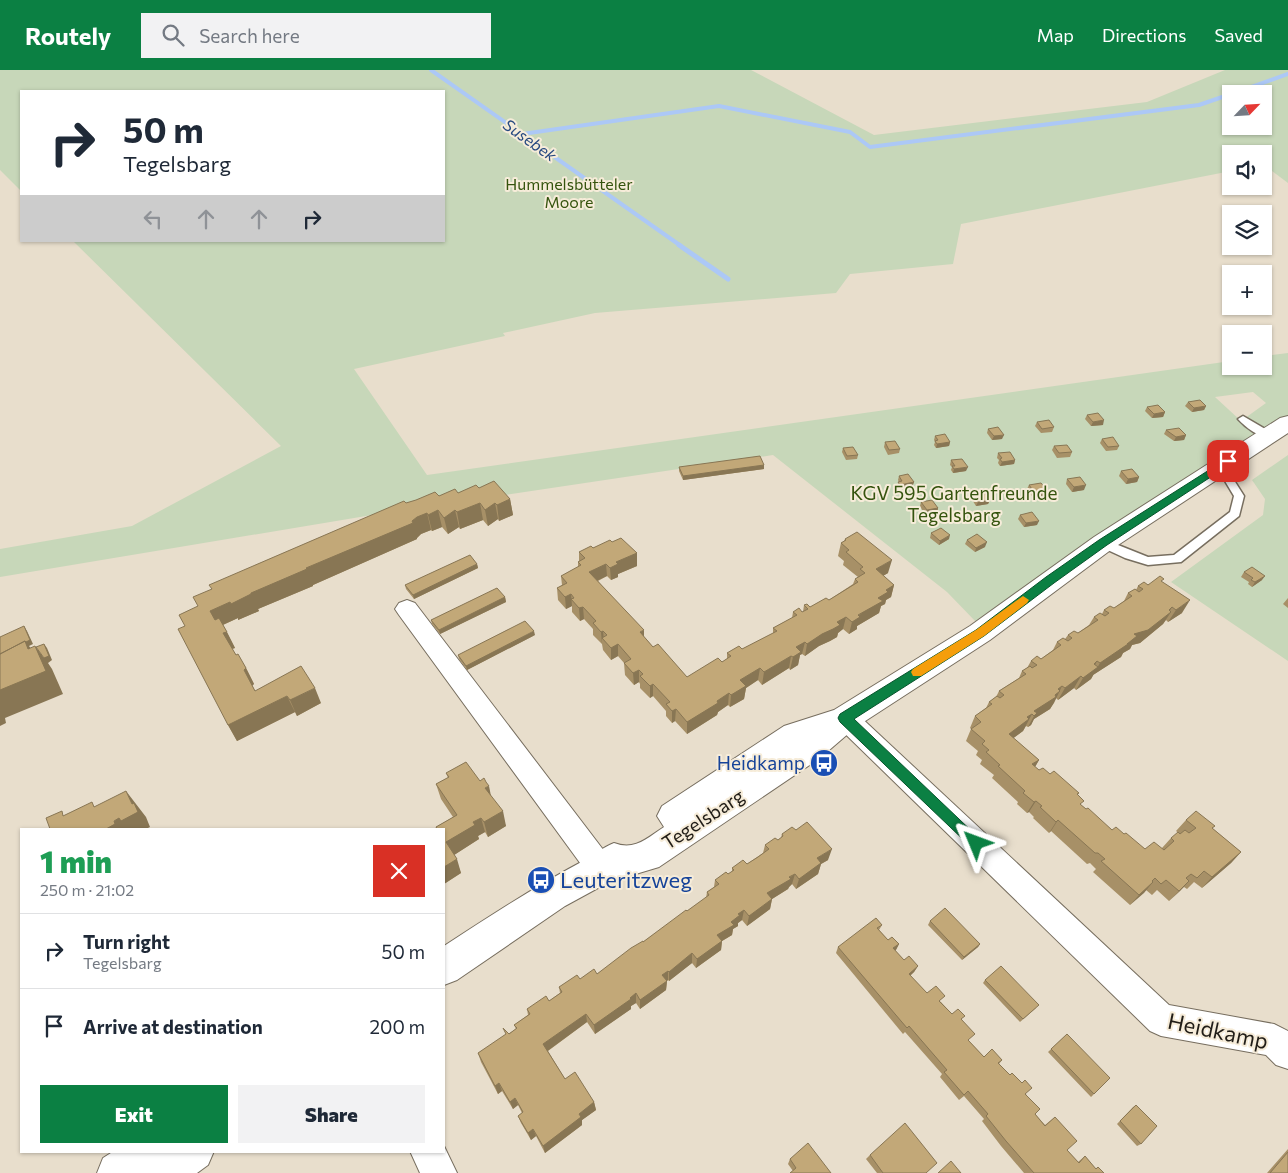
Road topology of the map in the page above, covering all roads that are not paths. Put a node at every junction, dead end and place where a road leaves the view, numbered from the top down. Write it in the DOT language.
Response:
graph roads {
  1 [pos="1244,419"];
  2 [pos="1278,429"];
  3 [pos="1215,470"];
  4 [pos="1103,543"];
  5 [pos="407,609"];
  6 [pos="845,718"];
  7 [pos="601,869"];
  8 [pos="445,966"];
  9 [pos="1288,1053"];
  10 [pos="148,1153"];
  11 [pos="191,1153"];
  12 [pos="428,1153"];
  13 [pos="118,1173"];
  14 [pos="161,1173"];
  15 [pos="438,1173"];
  1 -- 2 [label="lane"];
  2 -- 3 [label="street, Tegelsbarg"];
  3 -- 4 [label="street, Tegelsbarg"];
  3 -- 4 [label="lane"];
  4 -- 6 [label="street, Tegelsbarg"];
  5 -- 7 [label="street"];
  6 -- 7 [label="street, Tegelsbarg"];
  6 -- 9 [label="street, Heidkamp"];
  7 -- 8 [label="street, Tegelsbarg"];
  10 -- 13 [label="street"];
  11 -- 14 [label="street"];
  12 -- 15 [label="street"];
}
